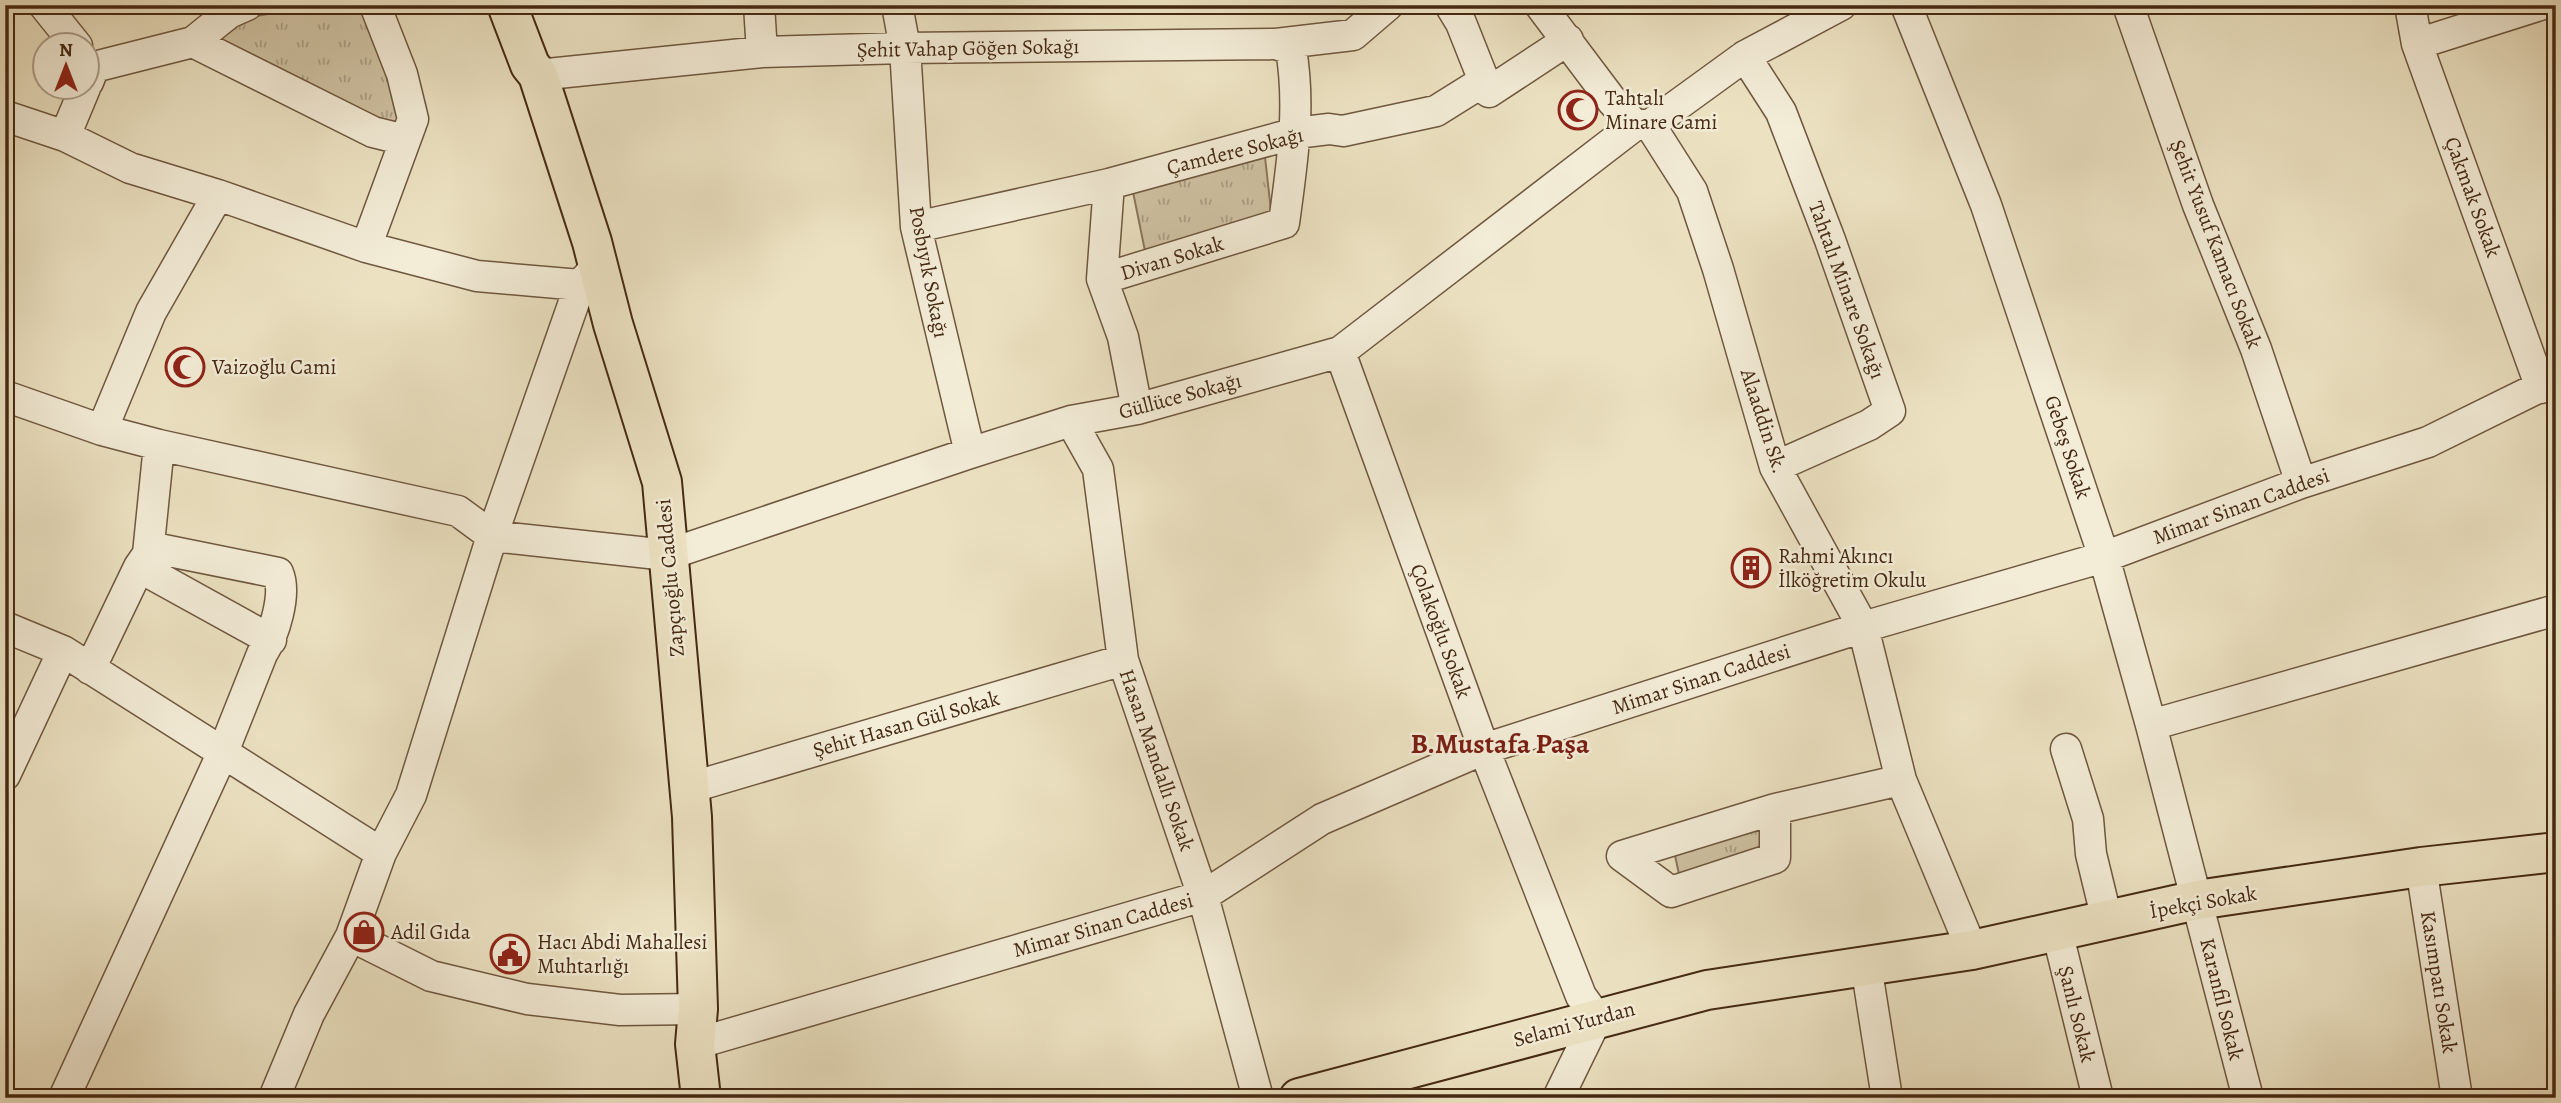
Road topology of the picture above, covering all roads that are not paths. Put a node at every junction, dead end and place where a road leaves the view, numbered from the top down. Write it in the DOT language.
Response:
graph roads {
  1 [pos="44,5"];
  2 [pos="247,5"];
  3 [pos="375,5"];
  4 [pos="507,5"];
  5 [pos="519,5"];
  6 [pos="759,5"];
  7 [pos="897,5"];
  8 [pos="1388,5"];
  9 [pos="1450,5"];
  10 [pos="1540,5"];
  11 [pos="1841,5"];
  12 [pos="1906,5"];
  13 [pos="2128,5"];
  14 [pos="2410,5"];
  15 [pos="2540,5"];
  16 [pos="62,32"];
  17 [pos="1568,40"];
  18 [pos="193,42"];
  19 [pos="1276,44"];
  20 [pos="2417,44"];
  21 [pos="905,48"];
  22 [pos="762,52"];
  23 [pos="1745,56"];
  24 [pos="102,64"];
  25 [pos="538,75"];
  26 [pos="1484,81"];
  27 [pos="76,102"];
  28 [pos="5,116"];
  29 [pos="1642,125"];
  30 [pos="1296,133"];
  31 [pos="65,136"];
  32 [pos="405,140"];
  33 [pos="1109,184"];
  34 [pos="218,195"];
  35 [pos="916,226"];
  36 [pos="366,247"];
  37 [pos="589,274"];
  38 [pos="1102,279"];
  39 [pos="1340,352"];
  40 [pos="2548,383"];
  41 [pos="5,396"];
  42 [pos="1137,409"];
  43 [pos="1071,421"];
  44 [pos="102,430"];
  45 [pos="159,446"];
  46 [pos="970,453"];
  47 [pos="1775,467"];
  48 [pos="2301,483"];
  49 [pos="492,537"];
  50 [pos="667,555"];
  51 [pos="144,557"];
  52 [pos="2104,557"];
  53 [pos="2556,610"];
  54 [pos="5,627"];
  55 [pos="1863,628"];
  56 [pos="271,640"];
  57 [pos="63,651"];
  58 [pos="1123,660"];
  59 [pos="90,669"];
  60 [pos="2151,724"];
  61 [pos="1484,749"];
  62 [pos="2066,749"];
  63 [pos="223,752"];
  64 [pos="5,775"];
  65 [pos="1901,780"];
  66 [pos="689,788"];
  67 [pos="1774,810"];
  68 [pos="2556,852"];
  69 [pos="381,853"];
  70 [pos="2421,867"];
  71 [pos="1203,896"];
  72 [pos="2197,900"];
  73 [pos="2107,920"];
  74 [pos="2057,931"];
  75 [pos="351,936"];
  76 [pos="1972,950"];
  77 [pos="1859,966"];
  78 [pos="1597,1018"];
  79 [pos="697,1027"];
  80 [pos="64,1098"];
  81 [pos="274,1098"];
  82 [pos="701,1098"];
  83 [pos="1258,1098"];
  84 [pos="1299,1098"];
  85 [pos="1558,1098"];
  86 [pos="1887,1098"];
  87 [pos="2098,1098"];
  88 [pos="2248,1098"];
  89 [pos="2457,1098"];
  1 -- 16 [label="street"];
  2 -- 18 [label="street"];
  3 -- 32 [label="street"];
  4 -- 25 [label="main road, Zapçıoğlu Caddesi"];
  5 -- 25 [label="main road, Zapçıoğlu Caddesi"];
  6 -- 22 [label="street"];
  7 -- 21 [label="street, Posbıyık Sokağı"];
  8 -- 19 [label="street, Şehit Vahap Göğen Sokağı"];
  9 -- 26 [label="street"];
  10 -- 17 [label="street, Alaaddin Sk."];
  11 -- 23 [label="street, Güllüce Sokağı"];
  12 -- 52 [label="street, Gebeş Sokak"];
  13 -- 48 [label="street, Şehit Yusuf Kamacı Sokak"];
  14 -- 20 [label="street, Çakmak Sokak"];
  15 -- 20 [label="street"];
  17 -- 26 [label="street, Çamdere Sokağı"];
  17 -- 29 [label="street, Alaaddin Sk."];
  18 -- 24 [label="street"];
  18 -- 32 [label="street"];
  19 -- 21 [label="street, Şehit Vahap Göğen Sokağı"];
  19 -- 30 [label="street"];
  20 -- 40 [label="street, Çakmak Sokak"];
  21 -- 22 [label="street, Şehit Vahap Göğen Sokağı"];
  21 -- 35 [label="street, Posbıyık Sokağı"];
  22 -- 25 [label="street, Şehit Vahap Göğen Sokağı"];
  23 -- 29 [label="street, Güllüce Sokağı"];
  23 -- 47 [label="street, Tahtalı Minare Sokağı"];
  25 -- 37 [label="main road, Zapçıoğlu Caddesi"];
  26 -- 30 [label="street, Çamdere Sokağı"];
  27 -- 31 [label="street"];
  28 -- 31 [label="street"];
  29 -- 39 [label="street, Güllüce Sokağı"];
  29 -- 47 [label="street, Alaaddin Sk."];
  30 -- 33 [label="street, Çamdere Sokağı"];
  30 -- 38 [label="street, Divan Sokak"];
  31 -- 34 [label="street"];
  32 -- 36 [label="street"];
  33 -- 35 [label="street, Çamdere Sokağı"];
  33 -- 38 [label="street"];
  34 -- 36 [label="street"];
  34 -- 44 [label="street"];
  35 -- 46 [label="street, Posbıyık Sokağı"];
  36 -- 37 [label="street"];
  37 -- 49 [label="street"];
  37 -- 50 [label="main road, Zapçıoğlu Caddesi"];
  38 -- 42 [label="street, Divan Sokak"];
  39 -- 42 [label="street, Güllüce Sokağı"];
  39 -- 61 [label="street, Çolakoğlu Sokak"];
  40 -- 48 [label="street, Mimar Sinan Caddesi"];
  41 -- 44 [label="street"];
  42 -- 43 [label="street, Güllüce Sokağı"];
  43 -- 46 [label="street, Güllüce Sokağı"];
  43 -- 58 [label="street, Hasan Mandallı Sokak"];
  44 -- 45 [label="street"];
  45 -- 49 [label="street"];
  45 -- 51 [label="street"];
  46 -- 50 [label="street, Güllüce Sokağı"];
  47 -- 55 [label="street, Alaaddin Sk."];
  48 -- 52 [label="street, Mimar Sinan Caddesi"];
  49 -- 50 [label="street"];
  49 -- 69 [label="street"];
  50 -- 66 [label="main road, Zapçıoğlu Caddesi"];
  51 -- 56 [label="street"];
  51 -- 56 [label="street"];
  51 -- 59 [label="street"];
  52 -- 55 [label="street, Mimar Sinan Caddesi"];
  52 -- 60 [label="street, Gebeş Sokak"];
  53 -- 60 [label="street"];
  54 -- 57 [label="street"];
  55 -- 61 [label="street, Mimar Sinan Caddesi"];
  55 -- 65 [label="street, Alaaddin Sk."];
  56 -- 63 [label="street"];
  57 -- 59 [label="street"];
  57 -- 64 [label="street"];
  58 -- 66 [label="street, Şehit Hasan Gül Sokak"];
  58 -- 71 [label="street, Hasan Mandallı Sokak"];
  59 -- 63 [label="street"];
  60 -- 72 [label="street, Gebeş Sokak"];
  61 -- 71 [label="street, Mimar Sinan Caddesi"];
  61 -- 78 [label="street, Çolakoğlu Sokak"];
  62 -- 73 [label="street"];
  63 -- 69 [label="street"];
  63 -- 80 [label="street"];
  65 -- 67 [label="street"];
  65 -- 76 [label="street, Alaaddin Sk."];
  66 -- 79 [label="main road, Zapçıoğlu Caddesi"];
  67 -- 67 [label="street"];
  68 -- 70 [label="main road, İpekçi Sokak"];
  69 -- 75 [label="street"];
  70 -- 72 [label="main road, İpekçi Sokak"];
  70 -- 89 [label="street, Kasımpatı Sokak"];
  71 -- 79 [label="street, Mimar Sinan Caddesi"];
  71 -- 83 [label="street, Hasan Mandallı Sokak"];
  72 -- 73 [label="main road, İpekçi Sokak"];
  72 -- 88 [label="street, Karanfil Sokak"];
  73 -- 74 [label="main road, İpekçi Sokak"];
  74 -- 76 [label="main road, İpekçi Sokak"];
  74 -- 87 [label="street, Şanlı Sokak"];
  75 -- 79 [label="street, Mimar Sinan Caddesi"];
  75 -- 81 [label="street"];
  76 -- 77 [label="main road, İpekçi Sokak"];
  77 -- 78 [label="main road, Selami Yurdan"];
  77 -- 86 [label="street"];
  78 -- 84 [label="main road, Selami Yurdan"];
  78 -- 85 [label="street"];
  79 -- 82 [label="main road, Zapçıoğlu Caddesi"];
}
